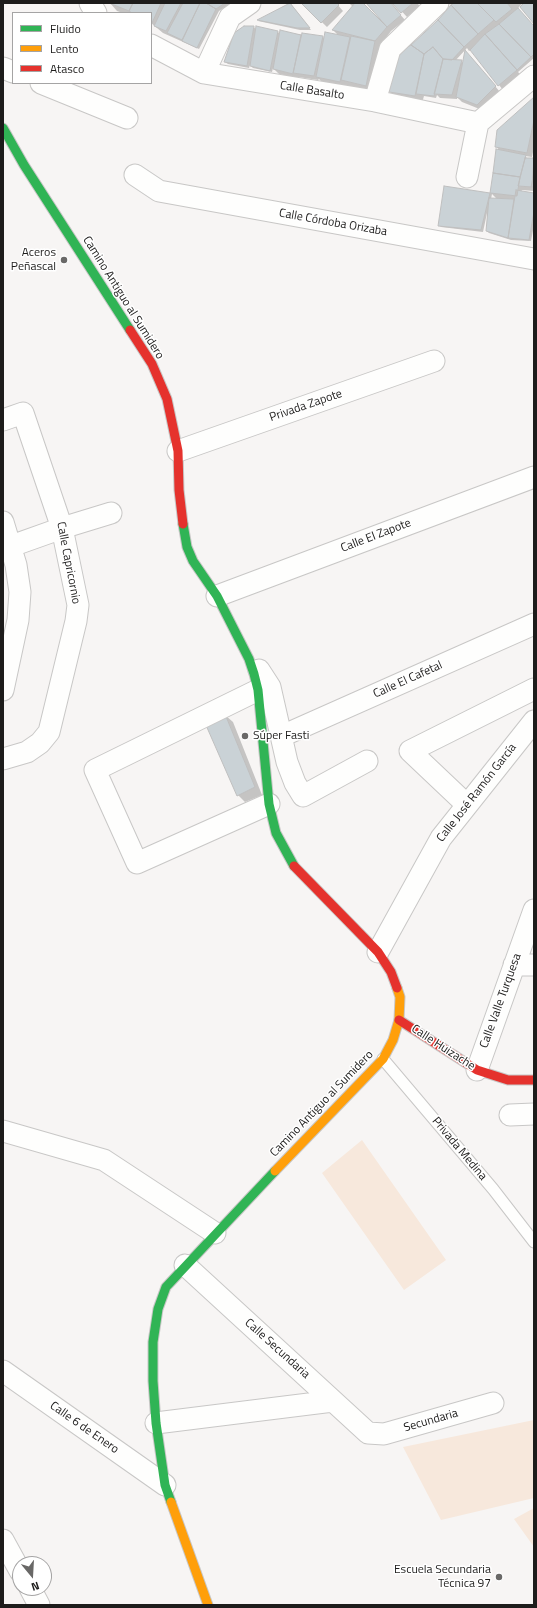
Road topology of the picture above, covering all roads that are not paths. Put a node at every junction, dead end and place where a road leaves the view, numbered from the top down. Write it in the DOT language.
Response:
graph roads {
  1 [pos="90,3"];
  2 [pos="250,3"];
  3 [pos="438,3"];
  4 [pos="95,12"];
  5 [pos="152,46"];
  6 [pos="204,73"];
  7 [pos="534,76"];
  8 [pos="43,84"];
  9 [pos="375,101"];
  10 [pos="127,118"];
  11 [pos="478,123"];
  12 [pos="3,128"];
  13 [pos="135,175"];
  14 [pos="467,178"];
  15 [pos="534,259"];
  16 [pos="434,361"];
  17 [pos="3,420"];
  18 [pos="178,451"];
  19 [pos="534,477"];
  20 [pos="111,513"];
  21 [pos="3,522"];
  22 [pos="62,528"];
  23 [pos="7,547"];
  24 [pos="217,596"];
  25 [pos="534,624"];
  26 [pos="249,658"];
  27 [pos="534,689"];
  28 [pos="3,690"];
  29 [pos="258,690"];
  30 [pos="534,721"];
  31 [pos="282,736"];
  32 [pos="3,759"];
  33 [pos="367,761"];
  34 [pos="268,804"];
  35 [pos="467,805"];
  36 [pos="534,910"];
  37 [pos="378,952"];
  38 [pos="524,965"];
  39 [pos="400,1020"];
  40 [pos="383,1059"];
  41 [pos="476,1070"];
  42 [pos="534,1080"];
  43 [pos="534,1114"];
  44 [pos="510,1115"];
  45 [pos="3,1131"];
  46 [pos="215,1233"];
  47 [pos="534,1242"];
  48 [pos="185,1265"];
  49 [pos="3,1371"];
  50 [pos="334,1401"];
  51 [pos="493,1403"];
  52 [pos="156,1423"];
  53 [pos="368,1433"];
  54 [pos="165,1485"];
  55 [pos="3,1540"];
  56 [pos="12,1556"];
  57 [pos="34,1596"];
  58 [pos="39,1605"];
  59 [pos="208,1605"];
  1 -- 4 [label="street"];
  2 -- 6 [label="street"];
  3 -- 9 [label="street"];
  5 -- 6 [label="street, Calle Basalto"];
  6 -- 9 [label="street, Calle Basalto"];
  7 -- 11 [label="street"];
  8 -- 10 [label="street"];
  9 -- 11 [label="street, Calle Basalto"];
  11 -- 14 [label="street"];
  12 -- 18 [label="main road, Camino Antiguo al Sumidero"];
  13 -- 15 [label="street, Calle Córdoba Orizaba"];
  16 -- 18 [label="street, Privada Zapote"];
  17 -- 22 [label="street, Calle Capricornio"];
  18 -- 24 [label="main road, Camino Antiguo al Sumidero"];
  19 -- 24 [label="street, Calle El Zapote"];
  20 -- 22 [label="street"];
  21 -- 23 [label="street"];
  22 -- 23 [label="street"];
  22 -- 32 [label="street, Calle Capricornio"];
  23 -- 28 [label="street"];
  24 -- 26 [label="main road, Camino Antiguo al Sumidero"];
  25 -- 31 [label="street, Calle El Cafetal"];
  26 -- 29 [label="main road, Camino Antiguo al Sumidero"];
  26 -- 31 [label="street"];
  27 -- 35 [label="street"];
  29 -- 34 [label="main road, Camino Antiguo al Sumidero"];
  29 -- 34 [label="street"];
  30 -- 35 [label="street, Calle José Ramón García"];
  31 -- 33 [label="street"];
  34 -- 37 [label="main road, Camino Antiguo al Sumidero"];
  35 -- 37 [label="street, Calle José Ramón García"];
  36 -- 38 [label="street, Calle Valle Turquesa"];
  37 -- 39 [label="main road, Camino Antiguo al Sumidero"];
  38 -- 41 [label="street, Calle Valle Turquesa"];
  39 -- 40 [label="main road, Camino Antiguo al Sumidero"];
  39 -- 41 [label="main road, Calle Huizache"];
  40 -- 46 [label="main road, Camino Antiguo al Sumidero"];
  40 -- 47 [label="lane, Privada Medina"];
  41 -- 42 [label="main road, Calle Huizache"];
  43 -- 44 [label="street"];
  45 -- 46 [label="street"];
  46 -- 48 [label="main road, Camino Antiguo al Sumidero"];
  48 -- 50 [label="street, Calle Secundaria"];
  48 -- 52 [label="main road, Camino Antiguo al Sumidero"];
  49 -- 54 [label="street, Calle 6 de Enero"];
  50 -- 52 [label="street"];
  50 -- 53 [label="street, Calle Secundaria"];
  51 -- 53 [label="street, Secundaria"];
  52 -- 54 [label="main road, Camino Antiguo al Sumidero"];
  54 -- 59 [label="main road, Camino Antiguo al Sumidero"];
  55 -- 56 [label="street"];
  57 -- 58 [label="street"];
}
